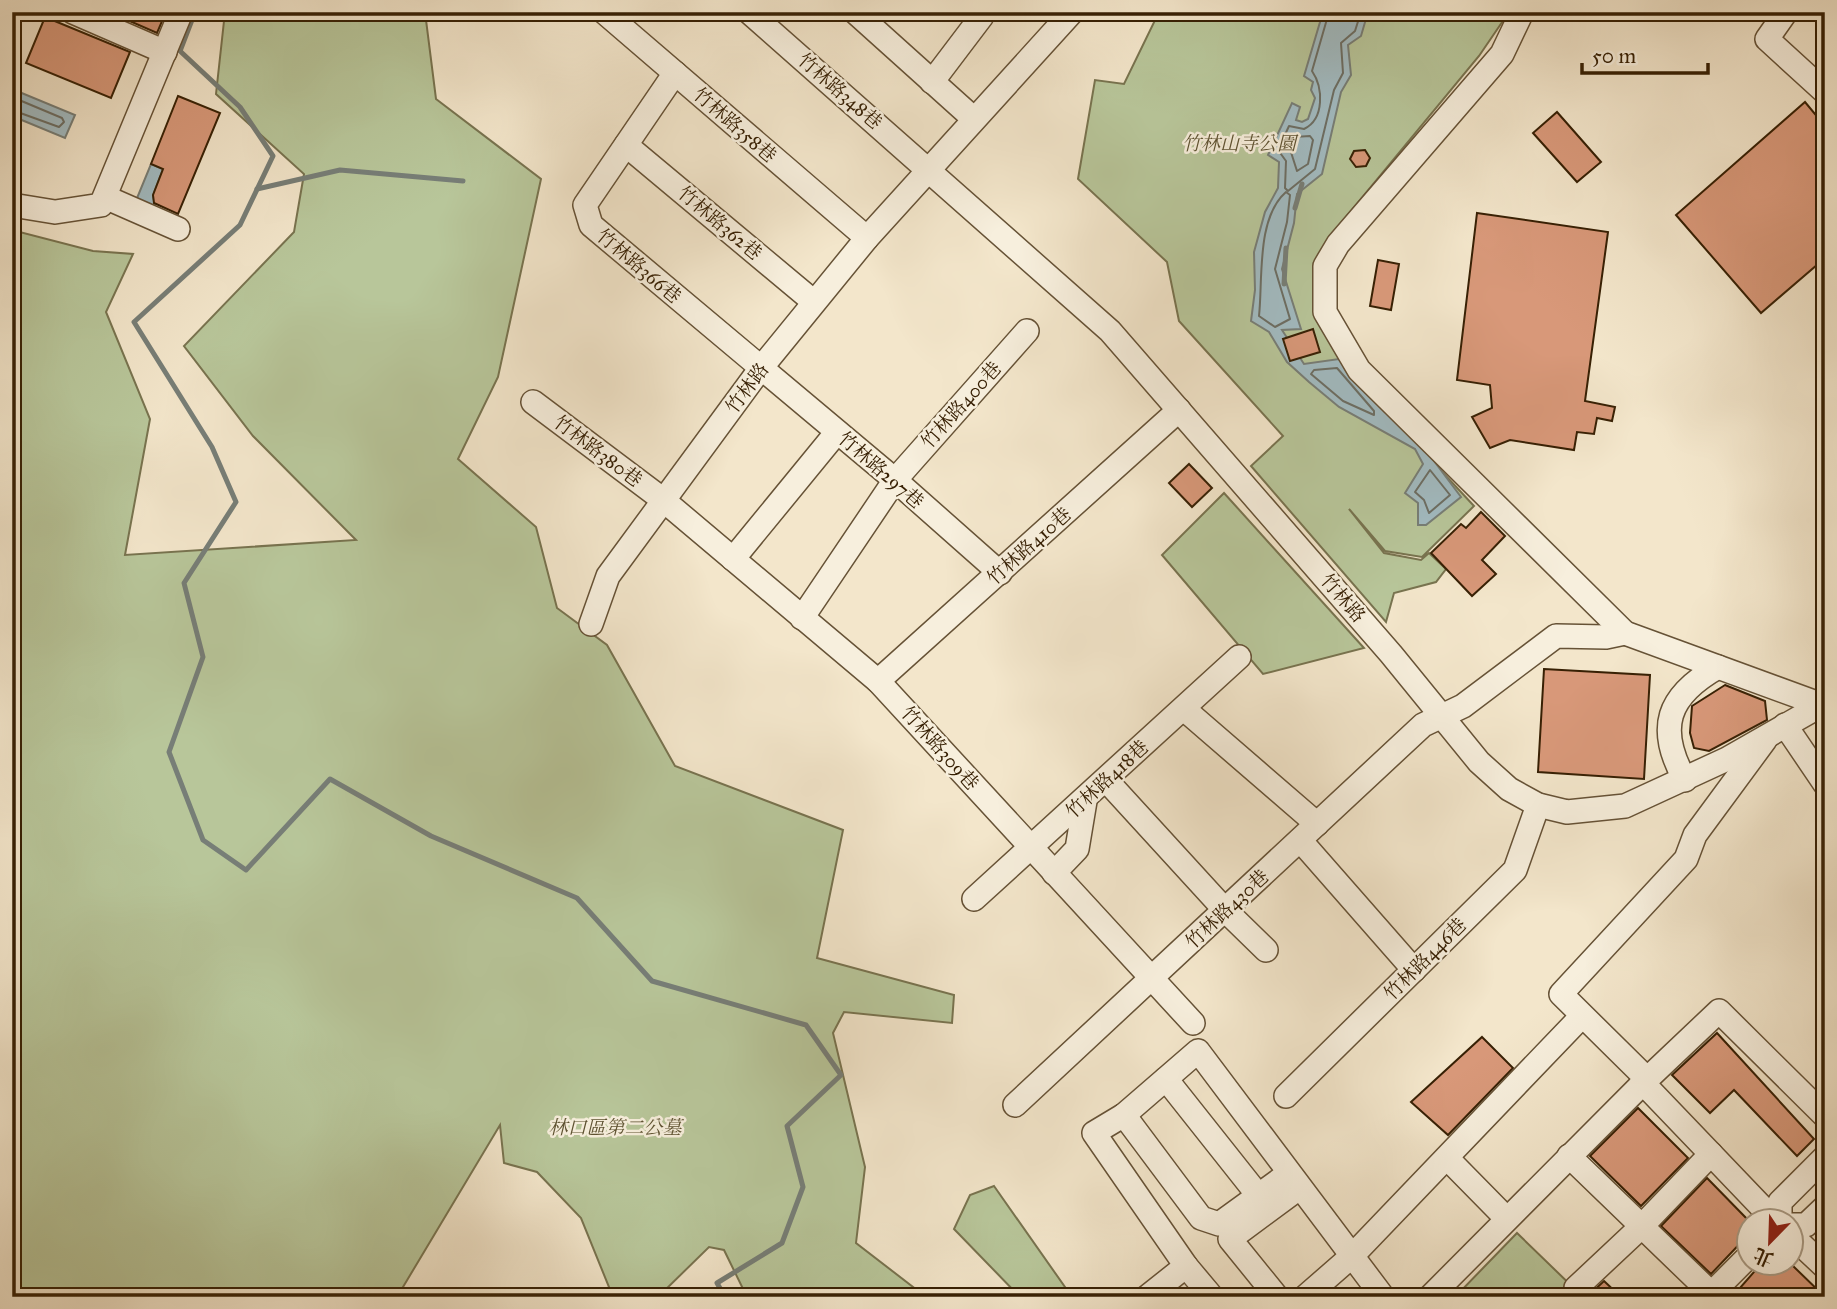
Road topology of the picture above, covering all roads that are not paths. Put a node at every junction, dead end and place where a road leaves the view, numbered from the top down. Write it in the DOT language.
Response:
graph roads {
  1 [pos="73,12"];
  2 [pos="181,12"];
  3 [pos="604,12"];
  4 [pos="749,12"];
  5 [pos="855,12"];
  6 [pos="978,12"];
  7 [pos="1072,12"];
  8 [pos="1522,12"];
  9 [pos="1786,12"];
  10 [pos="165,52"];
  11 [pos="675,73"];
  12 [pos="932,82"];
  13 [pos="1825,92"];
  14 [pos="974,119"];
  15 [pos="626,145"];
  16 [pos="930,170"];
  17 [pos="12,193"];
  18 [pos="104,197"];
  19 [pos="12,205"];
  20 [pos="55,212"];
  21 [pos="178,229"];
  22 [pos="867,238"];
  23 [pos="814,302"];
  24 [pos="1027,331"];
  25 [pos="761,368"];
  26 [pos="533,402"];
  27 [pos="1179,410"];
  28 [pos="837,432"];
  29 [pos="895,480"];
  30 [pos="662,499"];
  31 [pos="733,559"];
  32 [pos="1000,573"];
  33 [pos="803,618"];
  34 [pos="591,624"];
  35 [pos="1625,633"];
  36 [pos="1239,657"];
  37 [pos="1718,667"];
  38 [pos="878,681"];
  39 [pos="1823,704"];
  40 [pos="1184,709"];
  41 [pos="1441,717"];
  42 [pos="1778,729"];
  43 [pos="1107,780"];
  44 [pos="1685,780"];
  45 [pos="1825,784"];
  46 [pos="1085,801"];
  47 [pos="1538,805"];
  48 [pos="1317,824"];
  49 [pos="1300,840"];
  50 [pos="1031,849"];
  51 [pos="1054,873"];
  52 [pos="974,899"];
  53 [pos="1224,911"];
  54 [pos="1266,950"];
  55 [pos="1413,970"];
  56 [pos="1152,978"];
  57 [pos="1581,1017"];
  58 [pos="1193,1023"];
  59 [pos="1162,1083"];
  60 [pos="1643,1083"];
  61 [pos="1286,1097"];
  62 [pos="1015,1105"];
  63 [pos="1124,1115"];
  64 [pos="1825,1116"];
  65 [pos="1711,1154"];
  66 [pos="1569,1156"];
  67 [pos="1825,1157"];
  68 [pos="1447,1158"];
  69 [pos="1294,1181"];
  70 [pos="1252,1199"];
  71 [pos="1825,1207"];
  72 [pos="1764,1208"];
  73 [pos="1779,1208"];
  74 [pos="1506,1218"];
  75 [pos="1806,1225"];
  76 [pos="1641,1227"];
  77 [pos="1806,1250"];
  78 [pos="1352,1256"];
  79 [pos="1186,1266"];
  80 [pos="1825,1267"];
  81 [pos="1736,1269"];
  82 [pos="1576,1287"];
  83 [pos="1712,1296"];
  84 [pos="1147,1297"];
  85 [pos="1212,1297"];
  86 [pos="1277,1297"];
  87 [pos="1305,1297"];
  88 [pos="1383,1297"];
  89 [pos="1430,1297"];
  1 -- 10 [label="street"];
  2 -- 10 [label="street"];
  3 -- 11 [label="street, 竹林路358巷"];
  4 -- 16 [label="street, 竹林路348巷"];
  5 -- 12 [label="street"];
  6 -- 12 [label="street"];
  7 -- 14 [label="street, 竹林路"];
  8 -- 35 [label="street, 竹林路"];
  9 -- 13 [label="street"];
  10 -- 18 [label="street"];
  11 -- 15 [label="street, 竹林路366巷"];
  11 -- 22 [label="street, 竹林路358巷"];
  12 -- 14 [label="street"];
  14 -- 16 [label="street, 竹林路"];
  15 -- 23 [label="street, 竹林路362巷"];
  15 -- 25 [label="street, 竹林路366巷"];
  16 -- 22 [label="street, 竹林路"];
  16 -- 27 [label="street, 竹林路"];
  17 -- 20 [label="street"];
  18 -- 20 [label="street"];
  18 -- 21 [label="street"];
  19 -- 20 [label="street"];
  22 -- 23 [label="street, 竹林路"];
  23 -- 25 [label="street, 竹林路"];
  24 -- 29 [label="street, 竹林路400巷"];
  25 -- 28 [label="street, 竹林路297巷"];
  25 -- 30 [label="street, 竹林路"];
  26 -- 30 [label="street, 竹林路380巷"];
  27 -- 32 [label="street, 竹林路410巷"];
  27 -- 41 [label="street, 竹林路"];
  28 -- 29 [label="street, 竹林路297巷"];
  28 -- 31 [label="street"];
  29 -- 32 [label="street, 竹林路297巷"];
  29 -- 33 [label="street, 竹林路400巷"];
  30 -- 31 [label="street, 竹林路309巷"];
  30 -- 34 [label="street, 竹林路"];
  31 -- 33 [label="street, 竹林路309巷"];
  32 -- 38 [label="street, 竹林路410巷"];
  33 -- 38 [label="street, 竹林路309巷"];
  35 -- 37 [label="street, 竹林路"];
  35 -- 41 [label="street, 竹林路430巷"];
  36 -- 40 [label="street, 竹林路418巷"];
  37 -- 39 [label="street, 竹林路"];
  37 -- 44 [label="street"];
  38 -- 50 [label="street, 竹林路309巷"];
  39 -- 42 [label="street, 竹林路"];
  40 -- 43 [label="street, 竹林路418巷"];
  40 -- 48 [label="street"];
  41 -- 47 [label="street, 竹林路"];
  41 -- 48 [label="street, 竹林路430巷"];
  42 -- 44 [label="street, 竹林路"];
  42 -- 45 [label="street"];
  42 -- 57 [label="street"];
  43 -- 46 [label="street, 竹林路418巷"];
  43 -- 53 [label="street"];
  44 -- 47 [label="street, 竹林路"];
  46 -- 50 [label="street, 竹林路418巷"];
  46 -- 51 [label="street"];
  47 -- 55 [label="street, 竹林路446巷"];
  48 -- 49 [label="street, 竹林路430巷"];
  49 -- 53 [label="street, 竹林路430巷"];
  49 -- 55 [label="street"];
  50 -- 51 [label="street, 竹林路309巷"];
  50 -- 52 [label="street, 竹林路418巷"];
  51 -- 56 [label="street, 竹林路309巷"];
  53 -- 54 [label="street"];
  53 -- 56 [label="street, 竹林路430巷"];
  55 -- 61 [label="street, 竹林路446巷"];
  56 -- 58 [label="street, 竹林路309巷"];
  56 -- 62 [label="street, 竹林路430巷"];
  57 -- 60 [label="street"];
  57 -- 68 [label="street"];
  59 -- 63 [label="street"];
  59 -- 69 [label="street"];
  59 -- 70 [label="street"];
  60 -- 64 [label="street"];
  60 -- 65 [label="street"];
  60 -- 66 [label="street"];
  63 -- 70 [label="street"];
  63 -- 79 [label="street"];
  65 -- 72 [label="street"];
  65 -- 76 [label="street"];
  66 -- 74 [label="street"];
  66 -- 76 [label="street"];
  67 -- 73 [label="street"];
  68 -- 74 [label="street"];
  68 -- 78 [label="street"];
  69 -- 70 [label="street"];
  69 -- 78 [label="street"];
  69 -- 86 [label="street"];
  71 -- 75 [label="street"];
  74 -- 89 [label="street"];
  76 -- 82 [label="street"];
  76 -- 83 [label="street"];
  77 -- 80 [label="street"];
  78 -- 87 [label="street"];
  78 -- 88 [label="street"];
  79 -- 84 [label="street"];
  79 -- 85 [label="street"];
  81 -- 83 [label="street"];
}
